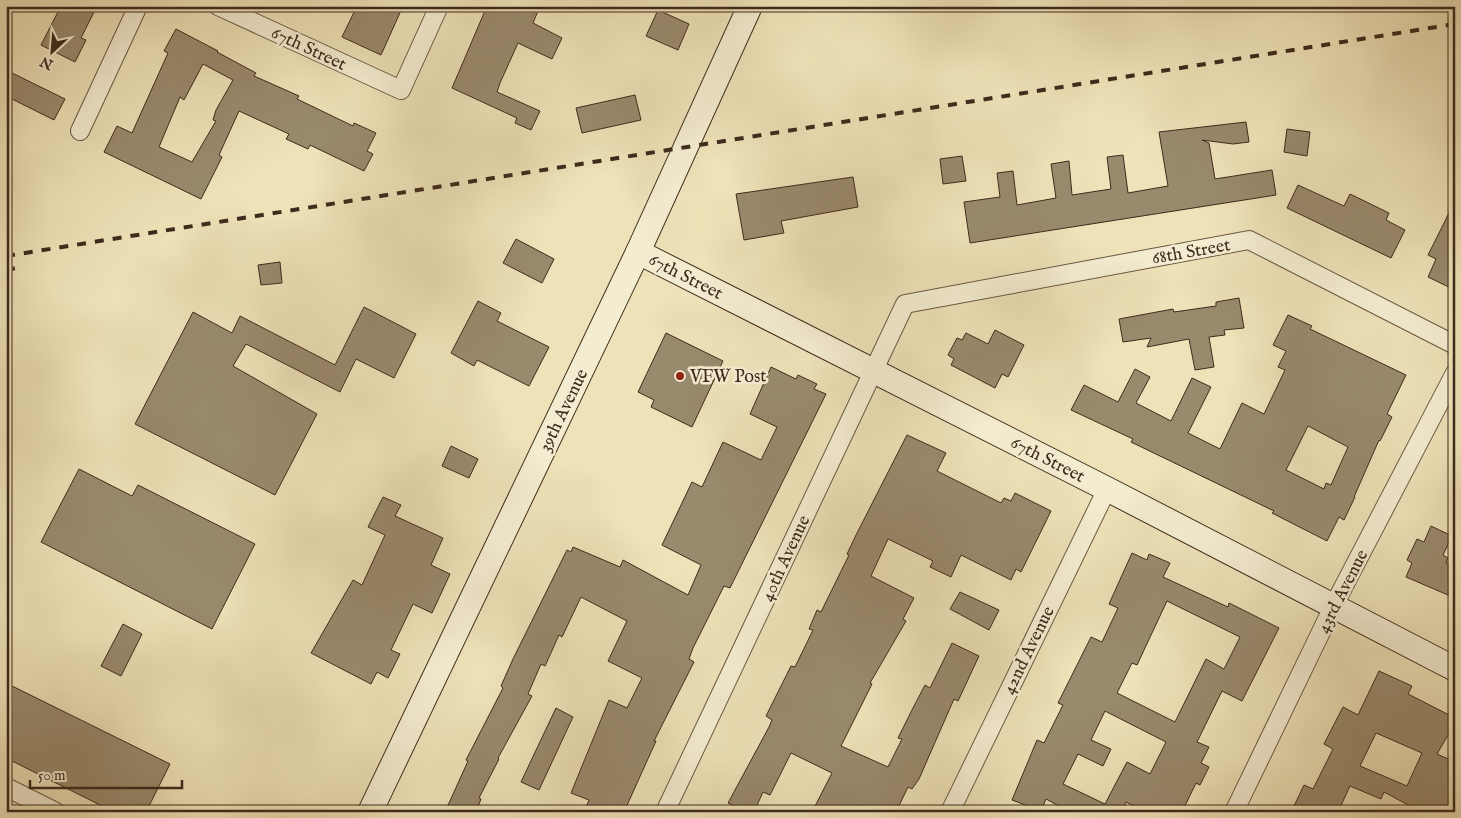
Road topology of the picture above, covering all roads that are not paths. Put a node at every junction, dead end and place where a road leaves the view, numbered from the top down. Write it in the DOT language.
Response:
graph roads {
  1 [pos="138,6"];
  2 [pos="218,6"];
  3 [pos="439,6"];
  4 [pos="750,6"];
  5 [pos="80,130"];
  6 [pos="638,252"];
  7 [pos="905,304"];
  8 [pos="1455,345"];
  9 [pos="874,370"];
  10 [pos="1455,373"];
  11 [pos="1107,489"];
  12 [pos="1334,606"];
  13 [pos="1455,669"];
  14 [pos="6,787"];
  15 [pos="28,806"];
  16 [pos="56,812"];
  17 [pos="370,812"];
  18 [pos="665,812"];
  19 [pos="950,812"];
  20 [pos="1234,812"];
  1 -- 5 [label="street"];
  2 -- 3 [label="street, 67th Street"];
  4 -- 6 [label="street, 39th Avenue"];
  6 -- 9 [label="street, 67th Street"];
  6 -- 17 [label="street, 39th Avenue"];
  7 -- 8 [label="street, 68th Street"];
  7 -- 9 [label="street, 40th Avenue"];
  9 -- 11 [label="street, 67th Street"];
  9 -- 18 [label="street, 40th Avenue"];
  10 -- 12 [label="street, 43rd Avenue"];
  11 -- 12 [label="street, 67th Street"];
  11 -- 19 [label="street, 42nd Avenue"];
  12 -- 13 [label="street, 67th Street"];
  12 -- 20 [label="street, 43rd Avenue"];
  14 -- 15 [label="street"];
  15 -- 16 [label="street"];
}
